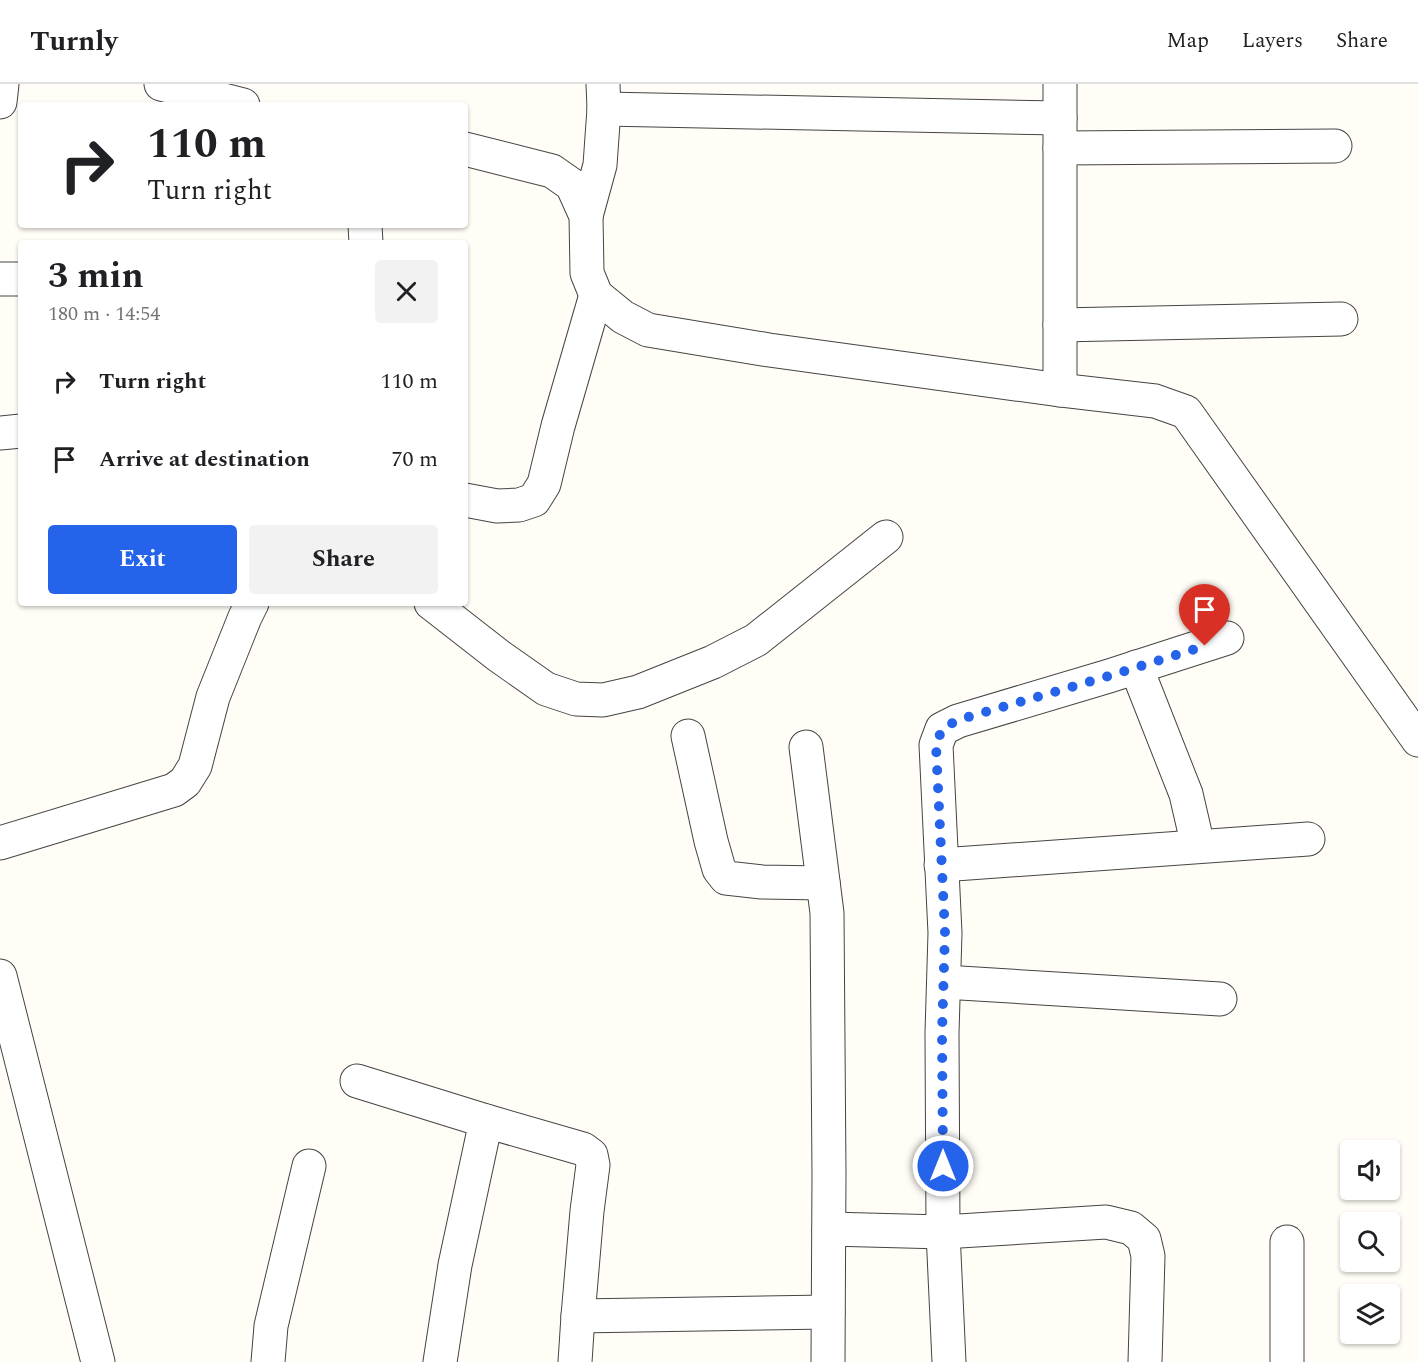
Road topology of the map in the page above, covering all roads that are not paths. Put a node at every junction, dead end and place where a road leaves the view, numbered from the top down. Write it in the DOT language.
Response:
graph roads {
  1 [pos="2,84"];
  2 [pos="161,84"];
  3 [pos="1060,84"];
  4 [pos="604,96"];
  5 [pos="0,102"];
  6 [pos="231,102"];
  7 [pos="1060,133"];
  8 [pos="1335,146"];
  9 [pos="468,150"];
  10 [pos="586,216"];
  11 [pos="0,279"];
  12 [pos="18,279"];
  13 [pos="596,295"];
  14 [pos="1341,319"];
  15 [pos="1059,325"];
  16 [pos="1060,390"];
  17 [pos="18,431"];
  18 [pos="0,433"];
  19 [pos="468,501"];
  20 [pos="886,537"];
  21 [pos="251,606"];
  22 [pos="435,606"];
  23 [pos="1227,638"];
  24 [pos="1136,668"];
  25 [pos="688,736"];
  26 [pos="1418,741"];
  27 [pos="806,747"];
  28 [pos="1308,838"];
  29 [pos="0,843"];
  30 [pos="1198,846"];
  31 [pos="941,865"];
  32 [pos="823,883"];
  33 [pos="0,976"];
  34 [pos="944,982"];
  35 [pos="1220,999"];
  36 [pos="357,1081"];
  37 [pos="486,1121"];
  38 [pos="309,1166"];
  39 [pos="829,1228"];
  40 [pos="944,1232"];
  41 [pos="1287,1242"];
  42 [pos="828,1312"];
  43 [pos="578,1316"];
  44 [pos="98,1362"];
  45 [pos="268,1362"];
  46 [pos="440,1362"];
  47 [pos="575,1362"];
  48 [pos="828,1362"];
  49 [pos="949,1362"];
  50 [pos="1145,1362"];
  51 [pos="1287,1362"];
  1 -- 5 [label="street"];
  2 -- 6 [label="street"];
  3 -- 7 [label="street"];
  4 -- 7 [label="street"];
  4 -- 10 [label="street"];
  7 -- 8 [label="street"];
  7 -- 15 [label="street"];
  9 -- 10 [label="street"];
  10 -- 13 [label="street"];
  11 -- 12 [label="street"];
  13 -- 16 [label="street"];
  13 -- 19 [label="street"];
  14 -- 15 [label="street"];
  15 -- 16 [label="street"];
  16 -- 26 [label="street"];
  17 -- 18 [label="street"];
  20 -- 22 [label="street"];
  21 -- 29 [label="street"];
  23 -- 24 [label="street"];
  24 -- 30 [label="street"];
  24 -- 31 [label="street"];
  25 -- 32 [label="street"];
  27 -- 32 [label="street"];
  28 -- 30 [label="street"];
  30 -- 31 [label="street"];
  31 -- 34 [label="street"];
  32 -- 39 [label="street"];
  33 -- 44 [label="street"];
  34 -- 35 [label="street"];
  34 -- 40 [label="street"];
  36 -- 37 [label="street"];
  37 -- 43 [label="street"];
  37 -- 46 [label="street"];
  38 -- 45 [label="street"];
  39 -- 40 [label="street"];
  39 -- 42 [label="street"];
  40 -- 49 [label="street"];
  40 -- 50 [label="street"];
  41 -- 51 [label="street"];
  42 -- 43 [label="street"];
  42 -- 48 [label="street"];
  43 -- 47 [label="street"];
}
